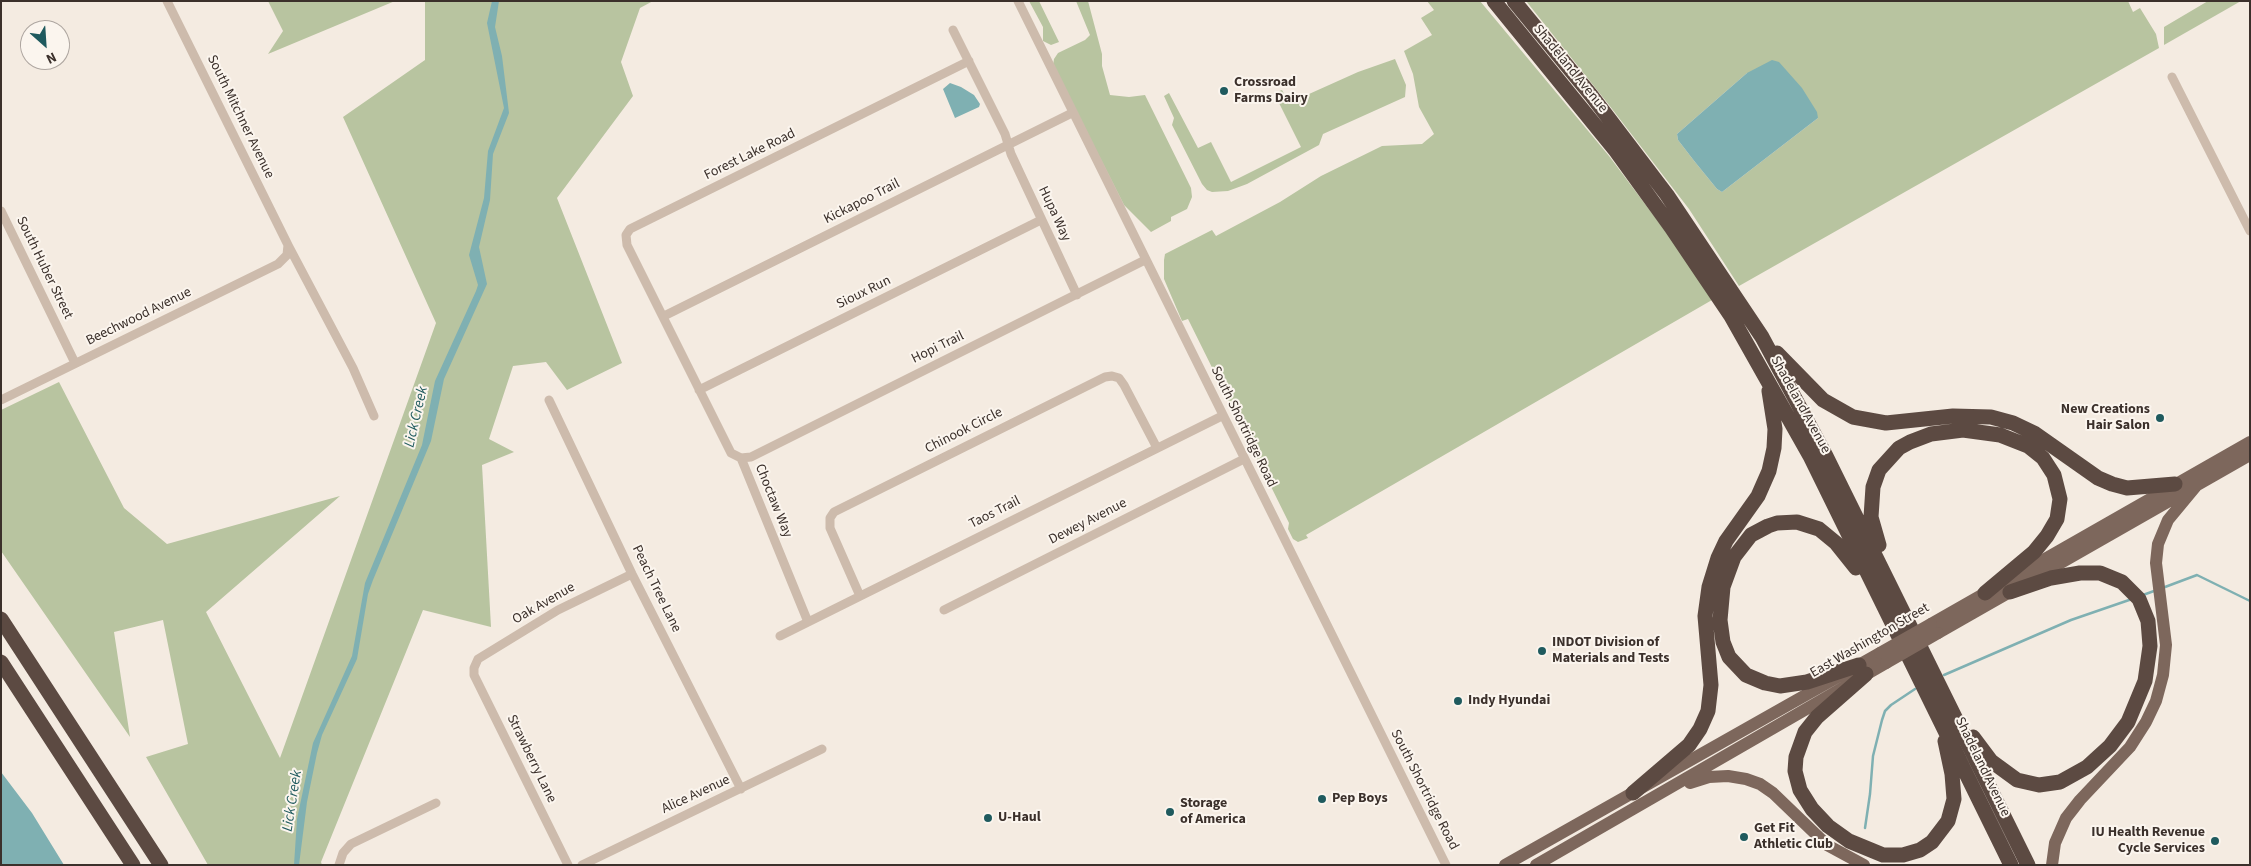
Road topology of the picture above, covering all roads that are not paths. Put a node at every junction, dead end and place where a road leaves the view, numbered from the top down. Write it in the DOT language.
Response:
graph roads {
  1 [pos="167,1"];
  2 [pos="1018,1"];
  3 [pos="1494,1"];
  4 [pos="1514,1"];
  5 [pos="953,30"];
  6 [pos="969,61"];
  7 [pos="2172,78"];
  8 [pos="1072,113"];
  9 [pos="1008,144"];
  10 [pos="1,211"];
  11 [pos="1041,220"];
  12 [pos="2250,231"];
  13 [pos="288,245"];
  14 [pos="1145,260"];
  15 [pos="1076,294"];
  16 [pos="664,316"];
  17 [pos="1762,337"];
  18 [pos="75,363"];
  19 [pos="1762,368"];
  20 [pos="699,390"];
  21 [pos="1,400"];
  22 [pos="549,400"];
  23 [pos="374,416"];
  24 [pos="1222,416"];
  25 [pos="2250,442"];
  26 [pos="1157,448"];
  27 [pos="2250,455"];
  28 [pos="741,458"];
  29 [pos="1244,459"];
  30 [pos="2175,484"];
  31 [pos="2197,485"];
  32 [pos="632,574"];
  33 [pos="2010,592"];
  34 [pos="1985,593"];
  35 [pos="1895,594"];
  36 [pos="860,596"];
  37 [pos="944,610"];
  38 [pos="1884,610"];
  39 [pos="1,619"];
  40 [pos="808,622"];
  41 [pos="1934,628"];
  42 [pos="780,636"];
  43 [pos="1,662"];
  44 [pos="475,665"];
  45 [pos="1863,669"];
  46 [pos="1945,712"];
  47 [pos="822,749"];
  48 [pos="741,789"];
  49 [pos="1668,790"];
  50 [pos="1633,793"];
  51 [pos="436,803"];
  52 [pos="133,865"];
  53 [pos="161,865"];
  54 [pos="339,865"];
  55 [pos="568,865"];
  56 [pos="582,865"];
  57 [pos="1446,865"];
  58 [pos="1505,865"];
  59 [pos="1536,865"];
  60 [pos="1864,865"];
  61 [pos="2011,865"];
  62 [pos="2028,865"];
  63 [pos="2052,865"];
  1 -- 13 [label="street, South Mitchner Avenue"];
  2 -- 8 [label="street, South Shortridge Road"];
  3 -- 19 [label="highway, Shadeland Avenue"];
  4 -- 17 [label="highway, Shadeland Avenue"];
  5 -- 6 [label="street"];
  6 -- 9 [label="street"];
  6 -- 16 [label="street, Forest Lake Road"];
  7 -- 12 [label="street"];
  8 -- 9 [label="street, Kickapoo Trail"];
  8 -- 14 [label="street, South Shortridge Road"];
  9 -- 11 [label="street, Hupa Way"];
  9 -- 16 [label="street, Kickapoo Trail"];
  10 -- 18 [label="street, South Huber Street"];
  11 -- 15 [label="street, Hupa Way"];
  11 -- 20 [label="street, Sioux Run"];
  13 -- 18 [label="street, Beechwood Avenue"];
  13 -- 23 [label="street, South Mitchner Avenue"];
  14 -- 15 [label="street, Hopi Trail"];
  14 -- 24 [label="street, South Shortridge Road"];
  15 -- 28 [label="street, Hopi Trail"];
  16 -- 20 [label="street, Choctaw Way"];
  17 -- 30 [label="highway"];
  17 -- 35 [label="highway, Shadeland Avenue"];
  18 -- 21 [label="street, Beechwood Avenue"];
  19 -- 38 [label="highway, Shadeland Avenue"];
  19 -- 50 [label="highway"];
  20 -- 28 [label="street, Choctaw Way"];
  22 -- 32 [label="street, Peach Tree Lane"];
  24 -- 26 [label="street, Taos Trail"];
  24 -- 29 [label="street, South Shortridge Road"];
  25 -- 30 [label="main road, East Washington Street"];
  26 -- 36 [label="street, Taos Trail"];
  26 -- 36 [label="street, Chinook Circle"];
  27 -- 31 [label="main road, East Washington Street"];
  28 -- 40 [label="street, Choctaw Way"];
  29 -- 37 [label="street, Dewey Avenue"];
  29 -- 57 [label="street, South Shortridge Road"];
  30 -- 34 [label="main road, East Washington Street"];
  31 -- 33 [label="main road, East Washington Street"];
  31 -- 63 [label="main road"];
  32 -- 44 [label="street, Oak Avenue"];
  32 -- 48 [label="street, Peach Tree Lane"];
  33 -- 41 [label="main road, East Washington Street"];
  33 -- 46 [label="highway"];
  34 -- 35 [label="highway"];
  34 -- 41 [label="main road, East Washington Street"];
  35 -- 46 [label="highway, Shadeland Avenue"];
  36 -- 40 [label="street, Taos Trail"];
  38 -- 45 [label="highway"];
  38 -- 46 [label="highway, Shadeland Avenue"];
  39 -- 53 [label="highway"];
  40 -- 42 [label="street, Taos Trail"];
  41 -- 45 [label="main road, East Washington Street, bridge"];
  43 -- 52 [label="highway"];
  44 -- 55 [label="street, Strawberry Lane"];
  45 -- 46 [label="highway"];
  45 -- 49 [label="main road, East Washington Street"];
  45 -- 50 [label="main road, East Washington Street"];
  46 -- 61 [label="highway, Shadeland Avenue"];
  46 -- 62 [label="highway, Shadeland Avenue"];
  47 -- 48 [label="street, Alice Avenue"];
  48 -- 56 [label="street, Alice Avenue"];
  49 -- 59 [label="main road, East Washington Street"];
  49 -- 60 [label="main road"];
  50 -- 58 [label="main road, East Washington Street"];
  51 -- 54 [label="street"];
}
